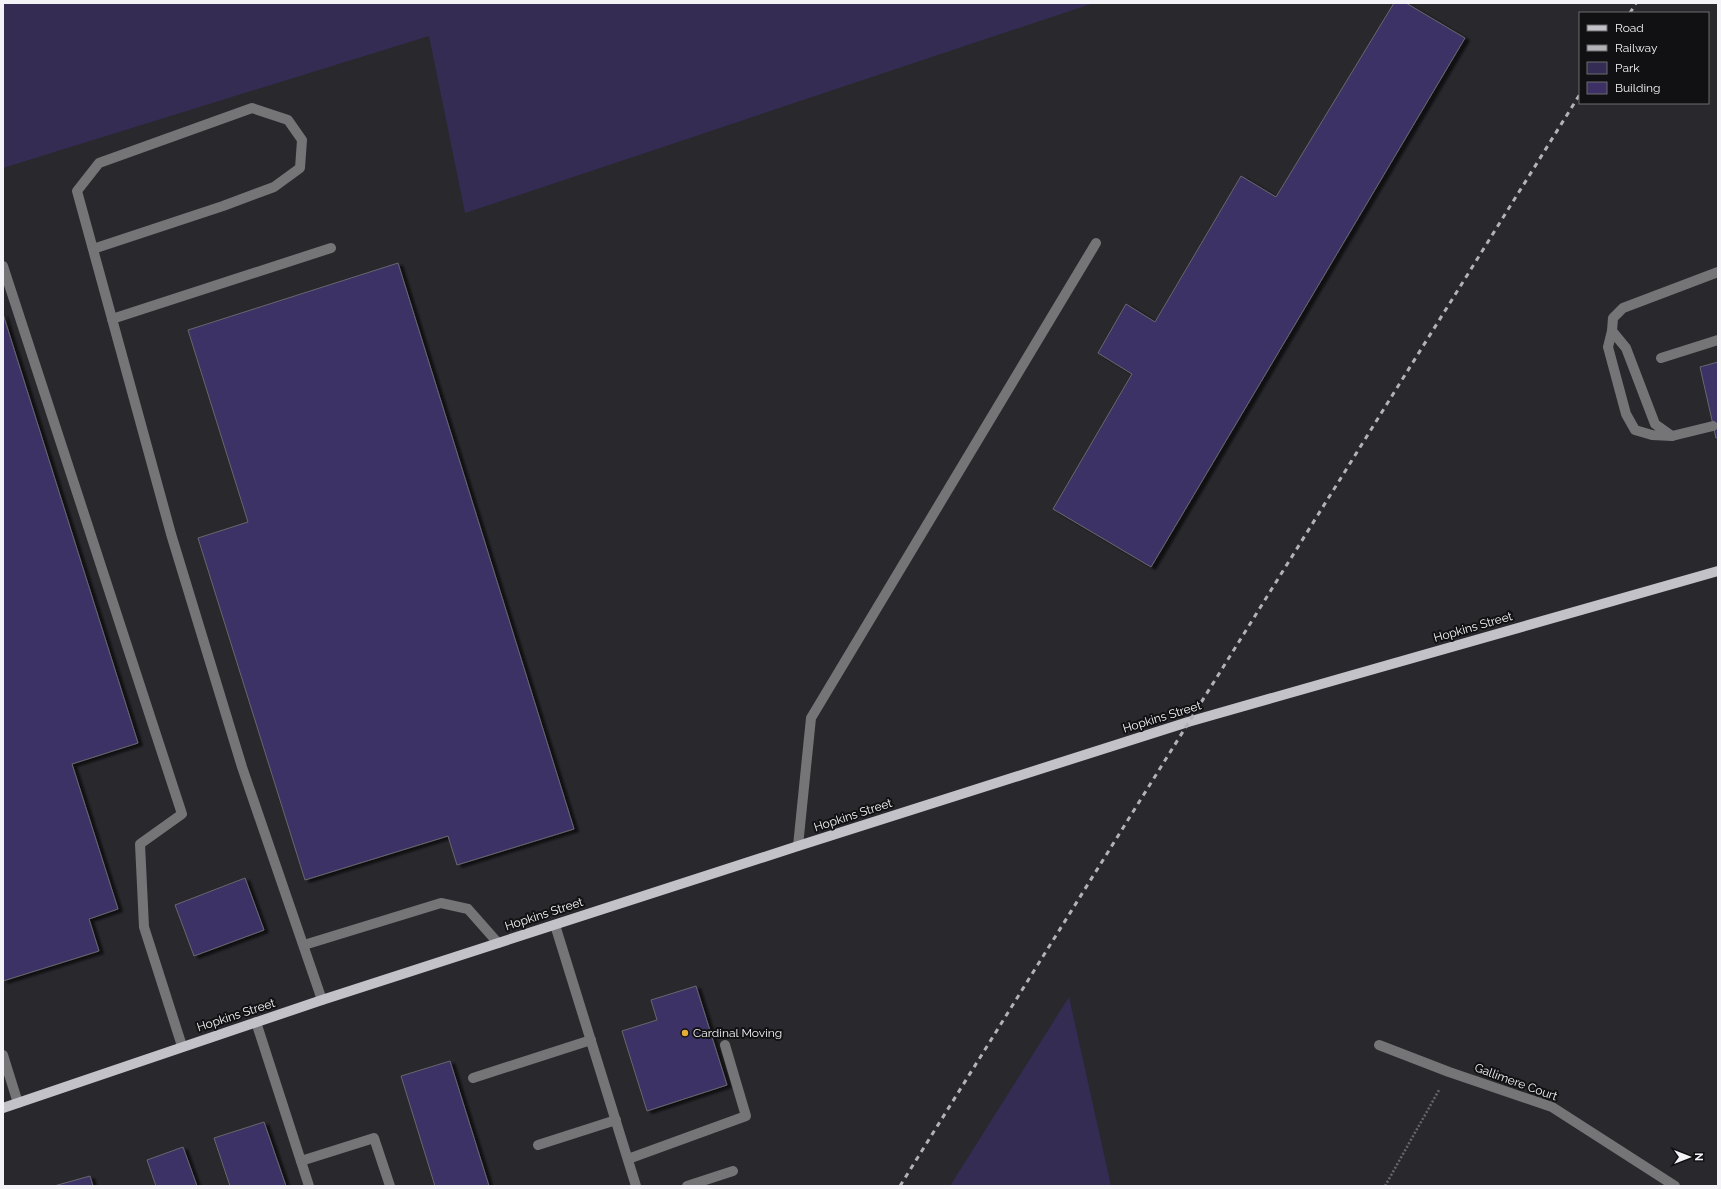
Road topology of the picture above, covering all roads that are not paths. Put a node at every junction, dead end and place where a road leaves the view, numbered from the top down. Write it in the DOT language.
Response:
graph roads {
  1 [pos="1096,242"];
  2 [pos="331,248"];
  3 [pos="93,249"];
  4 [pos="3,266"];
  5 [pos="1718,272"];
  6 [pos="112,319"];
  7 [pos="1612,331"];
  8 [pos="1718,340"];
  9 [pos="1661,358"];
  10 [pos="1713,426"];
  11 [pos="1672,436"];
  12 [pos="1718,571"];
  13 [pos="798,846"];
  14 [pos="555,925"];
  15 [pos="498,943"];
  16 [pos="304,946"];
  17 [pos="322,1000"];
  18 [pos="256,1022"];
  19 [pos="591,1040"];
  20 [pos="725,1045"];
  21 [pos="1379,1045"];
  22 [pos="182,1046"];
  23 [pos="3,1055"];
  24 [pos="473,1078"];
  25 [pos="18,1103"];
  26 [pos="3,1108"];
  27 [pos="616,1120"];
  28 [pos="538,1145"];
  29 [pos="628,1159"];
  30 [pos="301,1161"];
  31 [pos="733,1171"];
  32 [pos="309,1186"];
  33 [pos="390,1186"];
  34 [pos="636,1186"];
  35 [pos="687,1186"];
  36 [pos="1675,1186"];
  1 -- 13 [label="street"];
  2 -- 6 [label="street"];
  3 -- 3 [label="street"];
  3 -- 6 [label="street"];
  4 -- 22 [label="street"];
  5 -- 7 [label="street"];
  6 -- 16 [label="street"];
  7 -- 11 [label="street"];
  7 -- 11 [label="street"];
  8 -- 9 [label="street"];
  10 -- 11 [label="street"];
  12 -- 13 [label="main road, Hopkins Street"];
  13 -- 14 [label="main road, Hopkins Street"];
  14 -- 15 [label="main road, Hopkins Street"];
  14 -- 19 [label="street"];
  15 -- 16 [label="street"];
  15 -- 17 [label="main road, Hopkins Street"];
  16 -- 17 [label="street"];
  17 -- 18 [label="main road, Hopkins Street"];
  18 -- 22 [label="main road, Hopkins Street"];
  18 -- 30 [label="street"];
  19 -- 24 [label="street"];
  19 -- 27 [label="street"];
  20 -- 29 [label="street"];
  21 -- 36 [label="street, Gallimere Court"];
  22 -- 25 [label="main road, Hopkins Street"];
  23 -- 25 [label="street"];
  25 -- 26 [label="main road, Hopkins Street"];
  27 -- 28 [label="street"];
  27 -- 29 [label="street"];
  29 -- 34 [label="street"];
  30 -- 32 [label="street"];
  30 -- 33 [label="street"];
  31 -- 35 [label="street"];
}
